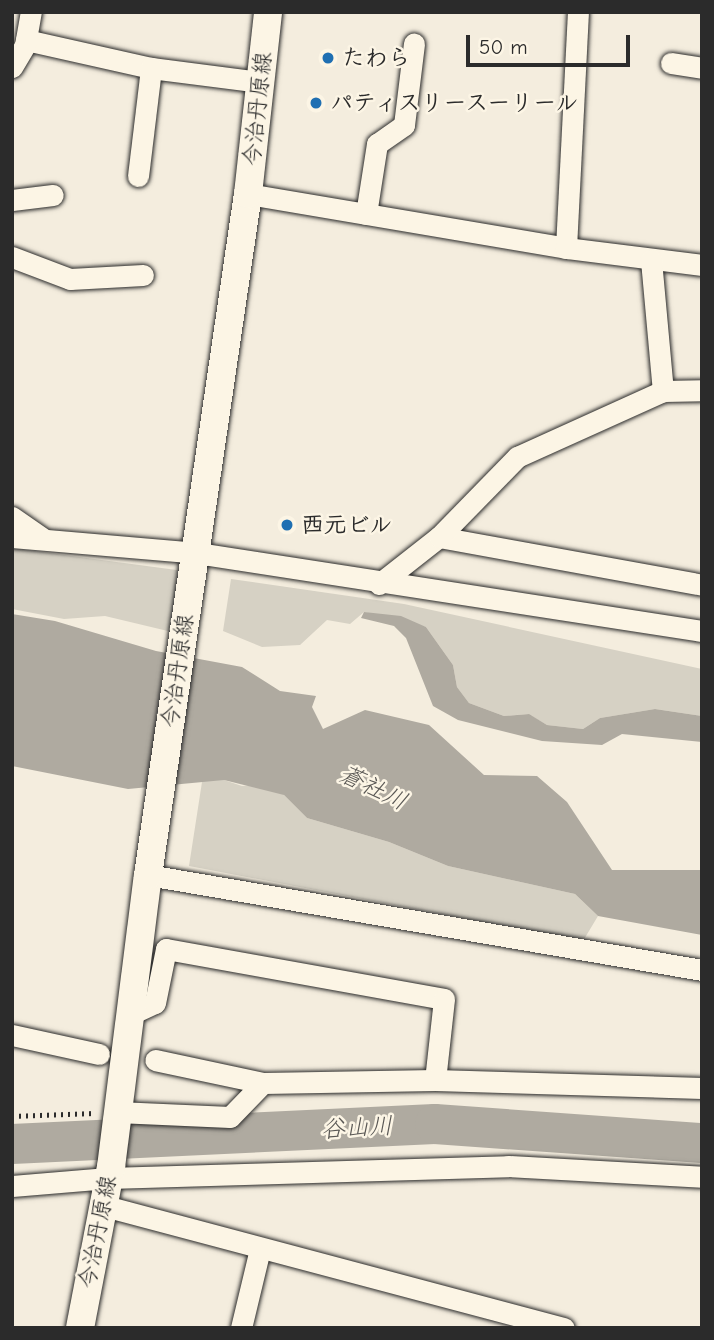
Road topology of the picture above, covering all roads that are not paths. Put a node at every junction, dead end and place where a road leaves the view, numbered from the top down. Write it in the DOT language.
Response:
graph roads {
  1 [pos="31,12"];
  2 [pos="268,12"];
  3 [pos="578,12"];
  4 [pos="26,40"];
  5 [pos="414,44"];
  6 [pos="671,63"];
  7 [pos="12,67"];
  8 [pos="152,68"];
  9 [pos="702,68"];
  10 [pos="261,82"];
  11 [pos="138,176"];
  12 [pos="248,194"];
  13 [pos="54,195"];
  14 [pos="12,200"];
  15 [pos="366,214"];
  16 [pos="566,248"];
  17 [pos="12,257"];
  18 [pos="651,260"];
  19 [pos="702,265"];
  20 [pos="143,275"];
  21 [pos="702,390"];
  22 [pos="663,391"];
  23 [pos="12,517"];
  24 [pos="12,537"];
  25 [pos="439,537"];
  26 [pos="43,538"];
  27 [pos="195,563"];
  28 [pos="379,584"];
  29 [pos="702,585"];
  30 [pos="702,631"];
  31 [pos="148,875"];
  32 [pos="702,970"];
  33 [pos="131,1014"];
  34 [pos="12,1035"];
  35 [pos="99,1054"];
  36 [pos="155,1060"];
  37 [pos="435,1080"];
  38 [pos="263,1083"];
  39 [pos="702,1088"];
  40 [pos="116,1116"];
  41 [pos="110,1172"];
  42 [pos="702,1177"];
  43 [pos="12,1186"];
  44 [pos="101,1205"];
  45 [pos="260,1249"];
  46 [pos="80,1328"];
  47 [pos="242,1328"];
  48 [pos="564,1328"];
  1 -- 4 [label="street"];
  2 -- 10 [label="main road, 今治丹原線"];
  3 -- 16 [label="street"];
  4 -- 7 [label="street"];
  4 -- 8 [label="street"];
  5 -- 15 [label="street"];
  6 -- 9 [label="street"];
  8 -- 10 [label="street"];
  8 -- 11 [label="street"];
  10 -- 12 [label="main road, 今治丹原線"];
  12 -- 15 [label="street"];
  12 -- 27 [label="main road, 今治丹原線"];
  13 -- 14 [label="street"];
  15 -- 16 [label="street"];
  16 -- 18 [label="street"];
  17 -- 20 [label="street"];
  18 -- 19 [label="street"];
  18 -- 22 [label="street"];
  21 -- 22 [label="street"];
  22 -- 25 [label="street"];
  23 -- 26 [label="street"];
  24 -- 26 [label="street"];
  25 -- 28 [label="street"];
  25 -- 29 [label="street"];
  26 -- 27 [label="street"];
  27 -- 28 [label="street"];
  27 -- 31 [label="main road, 今治丹原線"];
  28 -- 30 [label="street"];
  31 -- 32 [label="street"];
  31 -- 33 [label="main road, 今治丹原線"];
  33 -- 37 [label="street"];
  33 -- 40 [label="main road, 今治丹原線"];
  34 -- 35 [label="street"];
  36 -- 38 [label="street"];
  37 -- 38 [label="street"];
  37 -- 39 [label="street"];
  38 -- 40 [label="street"];
  40 -- 41 [label="main road, 今治丹原線"];
  41 -- 42 [label="street"];
  41 -- 43 [label="street"];
  41 -- 44 [label="main road, 今治丹原線"];
  44 -- 45 [label="street"];
  44 -- 46 [label="main road, 今治丹原線"];
  45 -- 47 [label="street"];
  45 -- 48 [label="street"];
}
